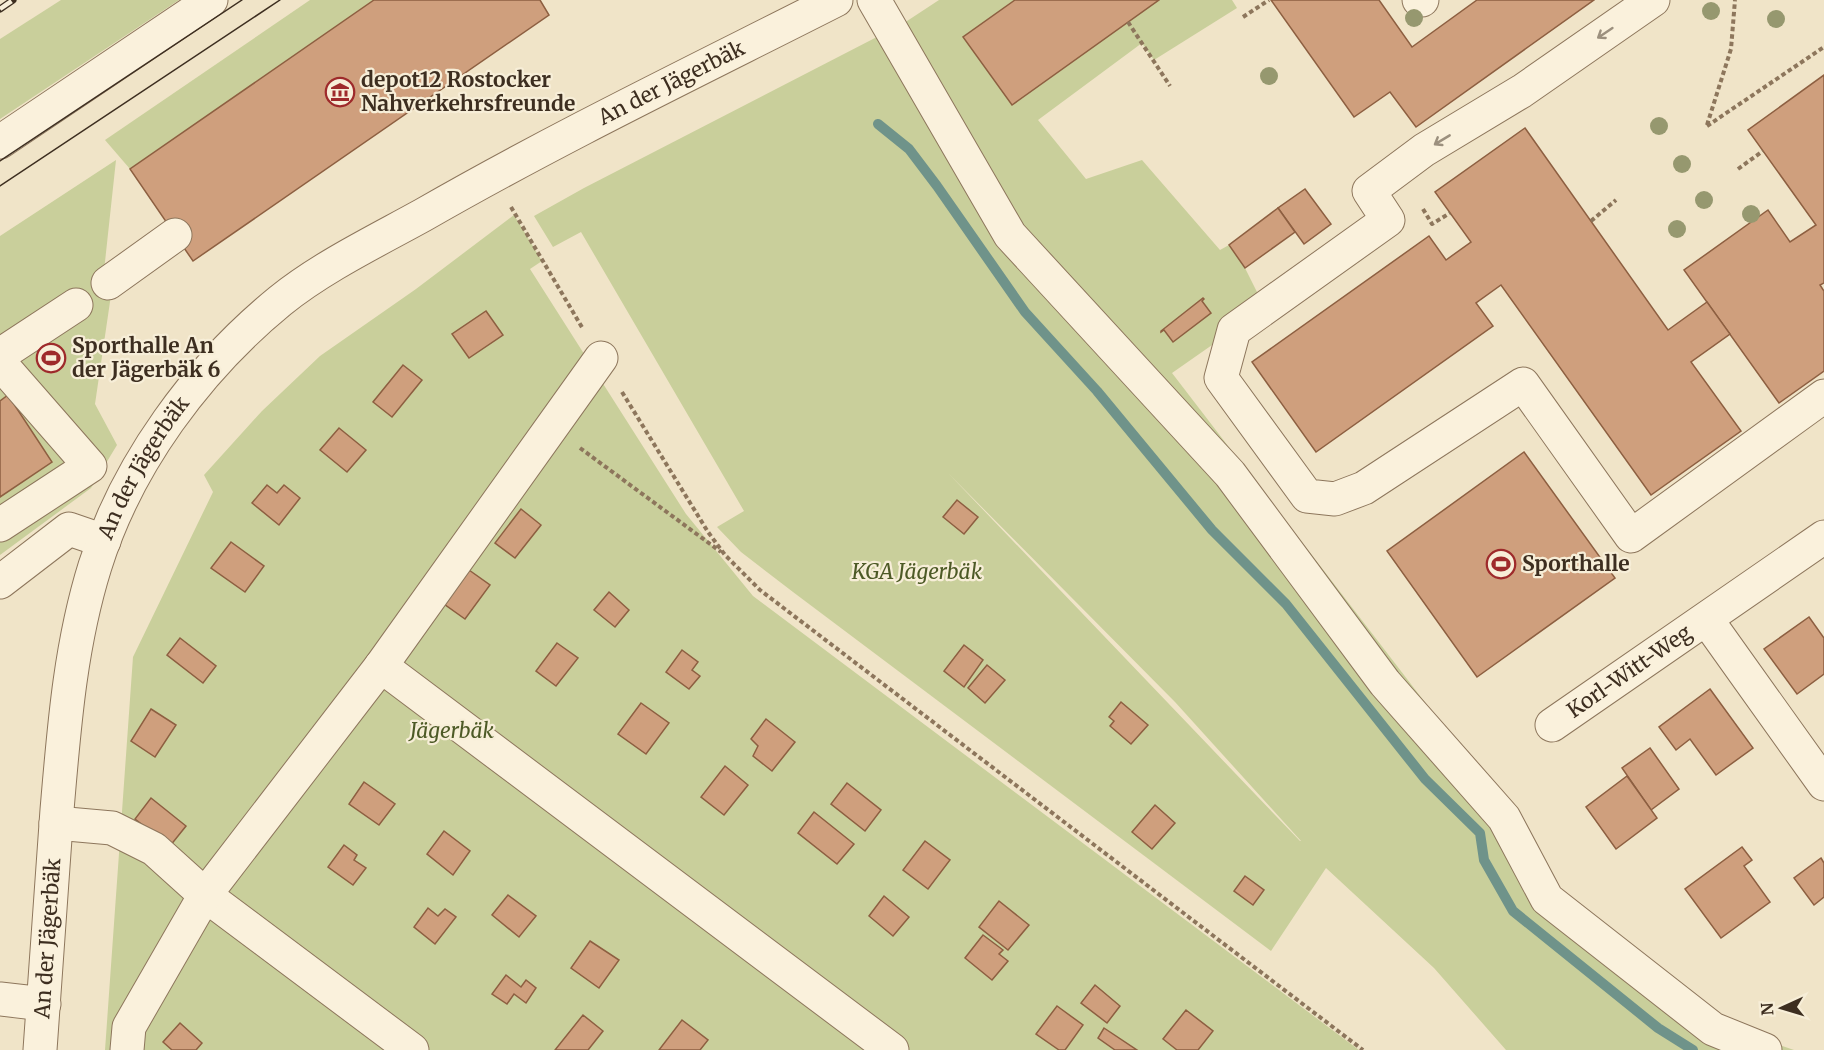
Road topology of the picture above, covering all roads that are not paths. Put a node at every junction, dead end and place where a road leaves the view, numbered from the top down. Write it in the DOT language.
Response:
graph roads {
  1 [pos="210,0"];
  2 [pos="836,0"];
  3 [pos="874,0"];
  4 [pos="1653,0"];
  5 [pos="0,142"];
  6 [pos="175,235"];
  7 [pos="108,283"];
  8 [pos="76,305"];
  9 [pos="0,355"];
  10 [pos="601,358"];
  11 [pos="0,363"];
  12 [pos="1824,396"];
  13 [pos="90,466"];
  14 [pos="127,489"];
  15 [pos="0,525"];
  16 [pos="1824,537"];
  17 [pos="104,541"];
  18 [pos="0,582"];
  19 [pos="1707,620"];
  20 [pos="381,666"];
  21 [pos="1552,724"];
  22 [pos="1824,784"];
  23 [pos="57,823"];
  24 [pos="205,895"];
  25 [pos="0,999"];
  26 [pos="44,1004"];
  27 [pos="40,1050"];
  28 [pos="127,1050"];
  29 [pos="412,1050"];
  30 [pos="892,1050"];
  31 [pos="1765,1050"];
  1 -- 5 [label="street"];
  2 -- 14 [label="street, An der Jägerbäk"];
  3 -- 31 [label="street"];
  4 -- 12 [label="street, one-way"];
  6 -- 7 [label="street"];
  8 -- 9 [label="street"];
  10 -- 20 [label="street"];
  11 -- 13 [label="street"];
  13 -- 14 [label="street"];
  13 -- 15 [label="street"];
  14 -- 17 [label="street, An der Jägerbäk"];
  16 -- 19 [label="street, Korl-Witt-Weg"];
  17 -- 18 [label="street"];
  17 -- 23 [label="street, An der Jägerbäk"];
  19 -- 21 [label="street, Korl-Witt-Weg"];
  19 -- 22 [label="street, Korl-Witt-Weg"];
  20 -- 24 [label="street"];
  20 -- 30 [label="street"];
  23 -- 24 [label="street"];
  23 -- 26 [label="street, An der Jägerbäk"];
  24 -- 28 [label="street"];
  24 -- 29 [label="street"];
  25 -- 26 [label="street"];
  26 -- 27 [label="street, An der Jägerbäk"];
}
